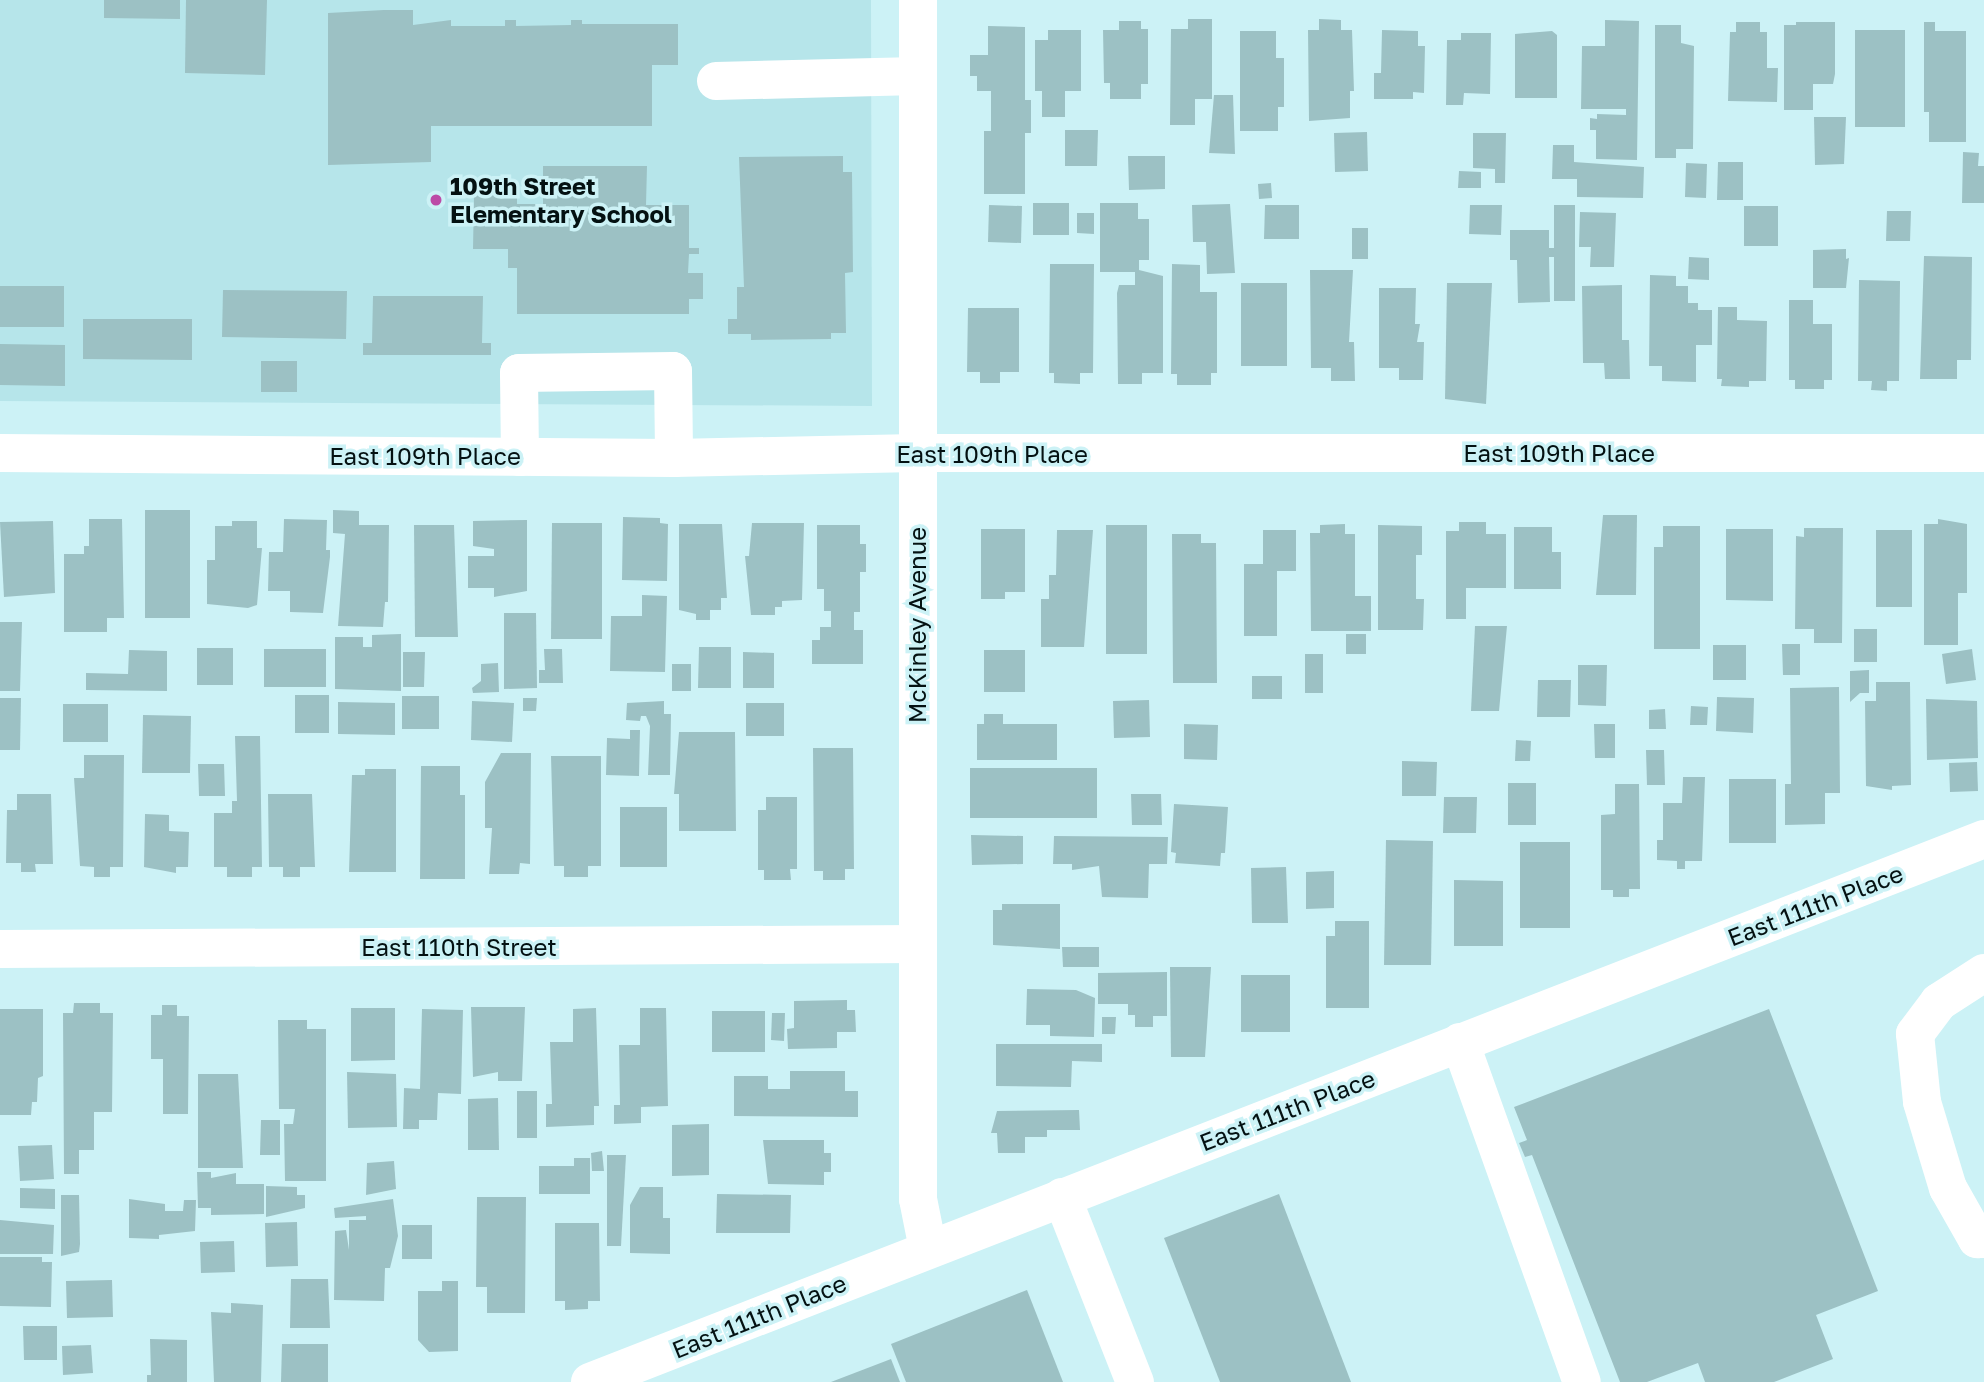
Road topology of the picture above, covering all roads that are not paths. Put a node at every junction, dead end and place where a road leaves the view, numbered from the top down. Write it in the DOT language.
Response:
graph roads {
  1 [pos="918,0"];
  2 [pos="917,76"];
  3 [pos="716,81"];
  4 [pos="0,453"];
  5 [pos="916,453"];
  6 [pos="1984,453"];
  7 [pos="520,457"];
  8 [pos="674,458"];
  9 [pos="1984,839"];
  10 [pos="917,944"];
  11 [pos="0,949"];
  12 [pos="1984,973"];
  13 [pos="1460,1042"];
  14 [pos="1062,1197"];
  15 [pos="1984,1238"];
  16 [pos="928,1249"];
  17 [pos="590,1382"];
  18 [pos="1135,1382"];
  19 [pos="1582,1382"];
  1 -- 2 [label="street, McKinley Avenue"];
  2 -- 3 [label="street"];
  2 -- 5 [label="street, McKinley Avenue"];
  4 -- 7 [label="street, East 109th Place"];
  5 -- 6 [label="street, East 109th Place"];
  5 -- 8 [label="street, East 109th Place"];
  5 -- 10 [label="street, McKinley Avenue"];
  7 -- 8 [label="street, East 109th Place"];
  7 -- 8 [label="street"];
  9 -- 13 [label="street, East 111th Place"];
  10 -- 11 [label="street, East 110th Street"];
  10 -- 16 [label="street, McKinley Avenue"];
  12 -- 15 [label="street"];
  13 -- 14 [label="street, East 111th Place"];
  13 -- 19 [label="street"];
  14 -- 16 [label="street, East 111th Place"];
  14 -- 18 [label="street"];
  16 -- 17 [label="street, East 111th Place"];
}
